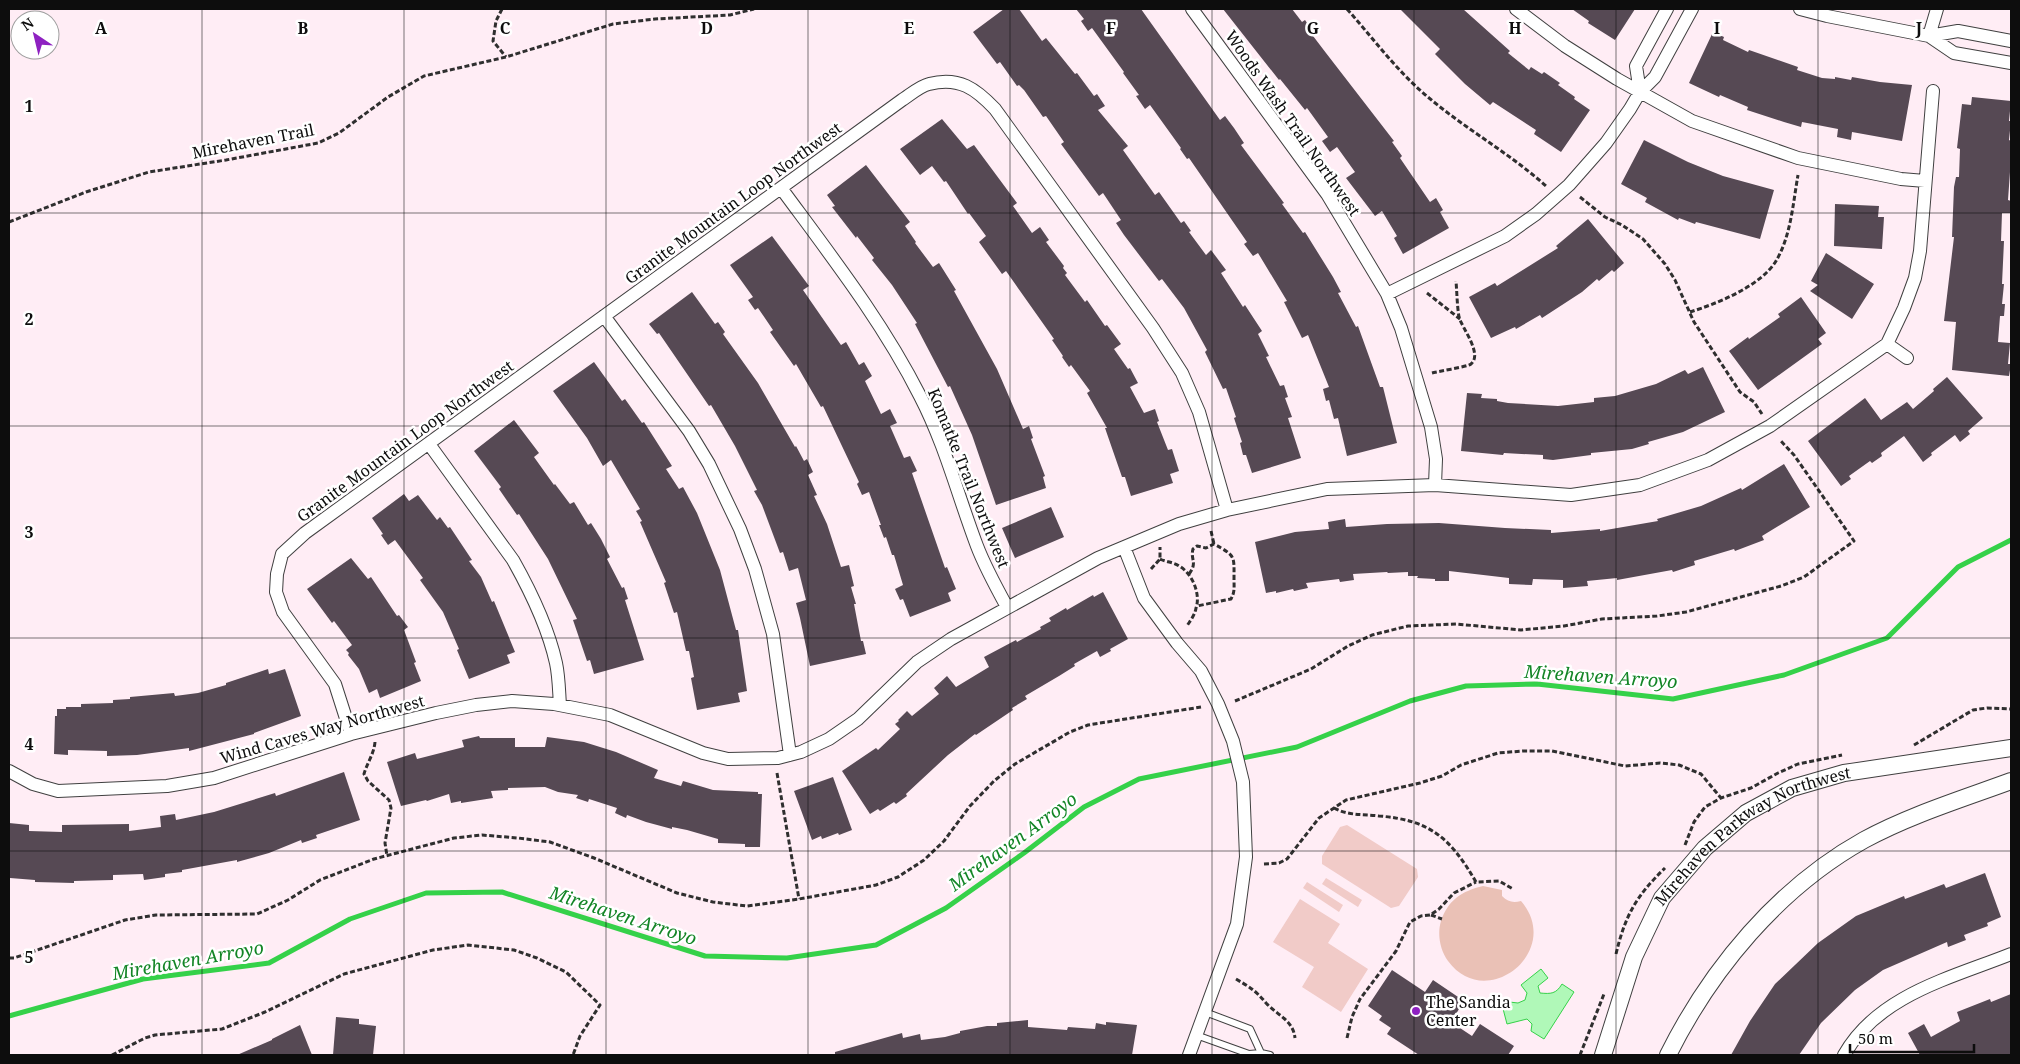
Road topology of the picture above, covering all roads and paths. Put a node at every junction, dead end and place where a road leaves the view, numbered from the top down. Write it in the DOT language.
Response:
graph roads {
  1 [pos="502,9"];
  2 [pos="754,9"];
  3 [pos="1192,9"];
  4 [pos="1347,9"];
  5 [pos="1516,9"];
  6 [pos="1667,9"];
  7 [pos="1692,9"];
  8 [pos="1800,9"];
  9 [pos="1937,9"];
  10 [pos="1929,36"];
  11 [pos="2011,41"];
  12 [pos="506,57"];
  13 [pos="2011,63"];
  14 [pos="1933,91"];
  15 [pos="1640,92"];
  16 [pos="1798,175"];
  17 [pos="1925,181"];
  18 [pos="1546,186"];
  19 [pos="781,188"];
  20 [pos="1580,197"];
  21 [pos="9,222"];
  22 [pos="1456,281"];
  23 [pos="1427,293"];
  24 [pos="1388,294"];
  25 [pos="1690,312"];
  26 [pos="604,316"];
  27 [pos="1460,319"];
  28 [pos="1887,344"];
  29 [pos="1907,358"];
  30 [pos="1432,373"];
  31 [pos="1762,414"];
  32 [pos="1780,440"];
  33 [pos="429,444"];
  34 [pos="1435,484"];
  35 [pos="1228,510"];
  36 [pos="1211,531"];
  37 [pos="1214,544"];
  38 [pos="1124,547"];
  39 [pos="1160,547"];
  40 [pos="1160,559"];
  41 [pos="1151,569"];
  42 [pos="1189,574"];
  43 [pos="1197,606"];
  44 [pos="1007,608"];
  45 [pos="1187,626"];
  46 [pos="1235,701"];
  47 [pos="560,705"];
  48 [pos="1201,707"];
  49 [pos="2011,709"];
  50 [pos="351,734"];
  51 [pos="375,742"];
  52 [pos="1912,746"];
  53 [pos="2011,748"];
  54 [pos="790,755"];
  55 [pos="1851,755"];
  56 [pos="9,771"];
  57 [pos="777,773"];
  58 [pos="2011,781"];
  59 [pos="1334,807"];
  60 [pos="387,856"];
  61 [pos="1264,864"];
  62 [pos="1476,882"];
  63 [pos="1513,889"];
  64 [pos="799,899"];
  65 [pos="1430,914"];
  66 [pos="1442,919"];
  67 [pos="2011,954"];
  68 [pos="9,958"];
  69 [pos="1236,979"];
  70 [pos="1205,1012"];
  71 [pos="1196,1035"];
  72 [pos="1295,1038"];
  73 [pos="1347,1038"];
  74 [pos="1262,1054"];
  75 [pos="112,1055"];
  76 [pos="573,1055"];
  77 [pos="1189,1055"];
  78 [pos="1270,1055"];
  79 [pos="1602,1055"];
  80 [pos="1668,1055"];
  81 [pos="1844,1055"];
  1 -- 12 [label="path"];
  2 -- 12 [label="path, Mirehaven Trail"];
  3 -- 24 [label="street, Woods Wash Trail Northwest"];
  4 -- 18 [label="path"];
  5 -- 15 [label="street"];
  6 -- 15 [label="street"];
  7 -- 15 [label="street"];
  8 -- 10 [label="street"];
  9 -- 10 [label="street"];
  10 -- 11 [label="street"];
  10 -- 13 [label="street"];
  12 -- 21 [label="path, Mirehaven Trail"];
  14 -- 17 [label="street, Wind Caves Way Northwest"];
  15 -- 17 [label="street"];
  15 -- 24 [label="street"];
  16 -- 25 [label="path"];
  17 -- 28 [label="street, Wind Caves Way Northwest"];
  19 -- 26 [label="street, Granite Mountain Loop Northwest"];
  19 -- 35 [label="street, Granite Mountain Loop Northwest"];
  19 -- 44 [label="street, Komatke Trail Northwest"];
  20 -- 25 [label="path"];
  22 -- 27 [label="path"];
  23 -- 27 [label="path"];
  24 -- 34 [label="street, Woods Wash Trail Northwest"];
  25 -- 31 [label="path"];
  26 -- 33 [label="street, Granite Mountain Loop Northwest"];
  26 -- 54 [label="street"];
  27 -- 30 [label="path"];
  28 -- 29 [label="street"];
  28 -- 34 [label="street, Wind Caves Way Northwest"];
  32 -- 46 [label="path"];
  33 -- 47 [label="street"];
  33 -- 50 [label="street, Granite Mountain Loop Northwest"];
  34 -- 35 [label="street, Wind Caves Way Northwest"];
  35 -- 38 [label="street, Wind Caves Way Northwest"];
  36 -- 37 [label="path"];
  37 -- 42 [label="path"];
  37 -- 43 [label="path"];
  38 -- 44 [label="street, Wind Caves Way Northwest"];
  38 -- 70 [label="street"];
  39 -- 40 [label="path"];
  40 -- 41 [label="path"];
  40 -- 42 [label="path"];
  42 -- 43 [label="path"];
  43 -- 45 [label="path"];
  44 -- 54 [label="street, Wind Caves Way Northwest"];
  47 -- 50 [label="street, Wind Caves Way Northwest"];
  47 -- 54 [label="street, Wind Caves Way Northwest"];
  48 -- 64 [label="path"];
  49 -- 52 [label="path"];
  50 -- 56 [label="street, Wind Caves Way Northwest"];
  51 -- 60 [label="path"];
  53 -- 79 [label="street, Mirehaven Parkway Northwest"];
  55 -- 59 [label="path"];
  57 -- 64 [label="path"];
  58 -- 80 [label="street"];
  59 -- 61 [label="path"];
  59 -- 62 [label="path"];
  60 -- 64 [label="path"];
  60 -- 68 [label="path"];
  62 -- 63 [label="path"];
  62 -- 65 [label="path"];
  65 -- 66 [label="path"];
  65 -- 73 [label="path"];
  67 -- 81 [label="street"];
  69 -- 72 [label="path"];
  70 -- 71 [label="street"];
  70 -- 74 [label="lane"];
  71 -- 74 [label="lane"];
  71 -- 77 [label="street"];
  74 -- 78 [label="lane"];
  75 -- 76 [label="path"];
}
